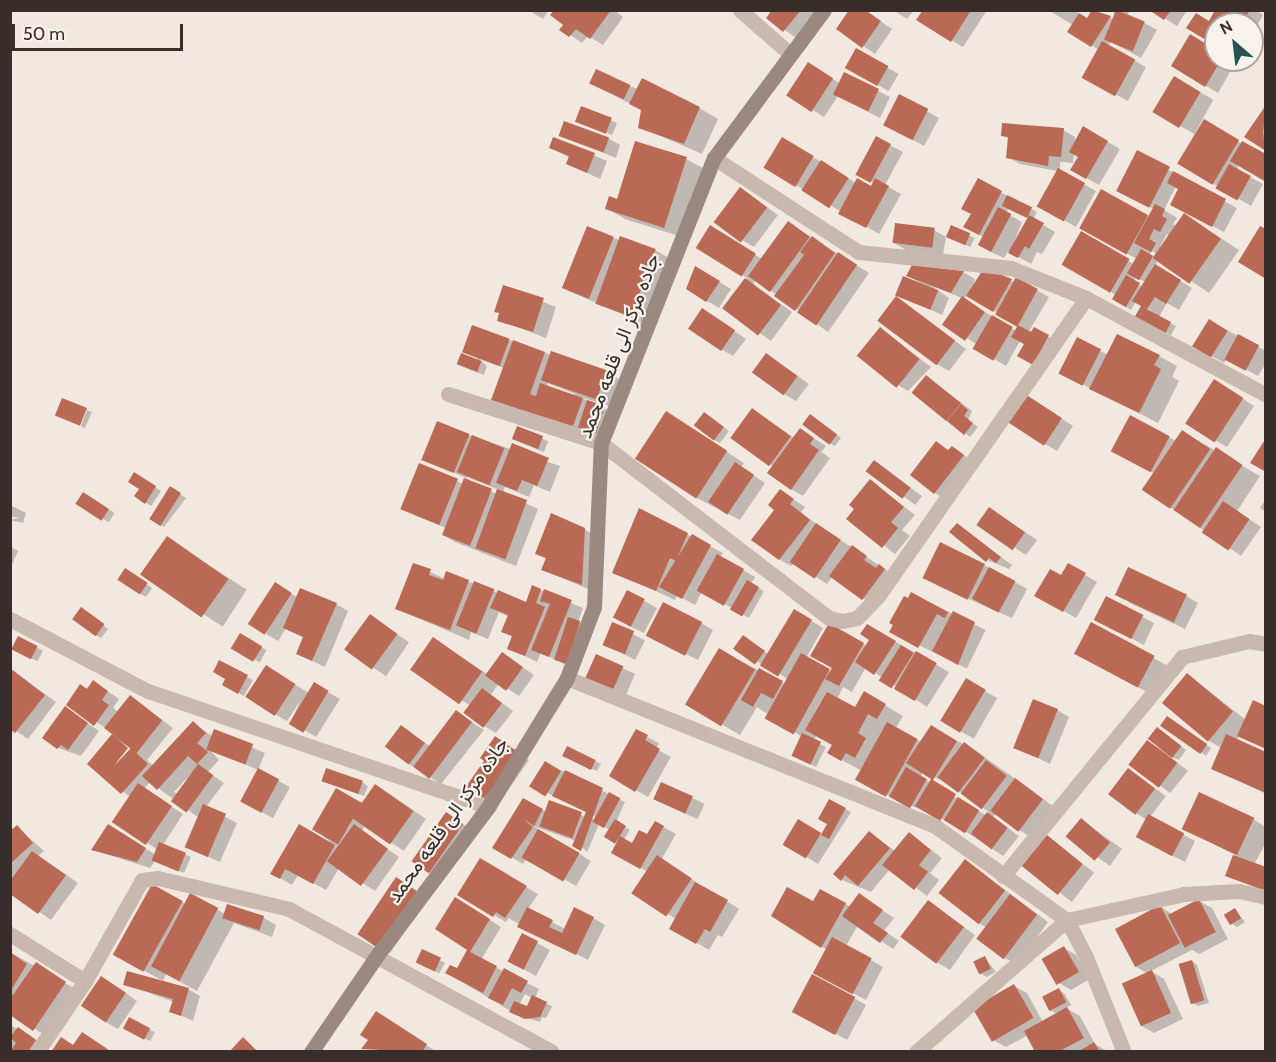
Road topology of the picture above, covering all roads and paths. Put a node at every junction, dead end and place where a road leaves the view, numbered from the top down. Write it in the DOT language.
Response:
graph roads {
  1 [pos="740,10"];
  2 [pos="824,10"];
  3 [pos="790,54"];
  4 [pos="714,158"];
  5 [pos="1086,298"];
  6 [pos="448,394"];
  7 [pos="1266,395"];
  8 [pos="601,443"];
  9 [pos="10,619"];
  10 [pos="1266,644"];
  11 [pos="567,678"];
  12 [pos="488,807"];
  13 [pos="1004,876"];
  14 [pos="1266,897"];
  15 [pos="1067,920"];
  16 [pos="10,934"];
  17 [pos="378,954"];
  18 [pos="85,981"];
  19 [pos="38,1052"];
  20 [pos="311,1052"];
  21 [pos="552,1052"];
  22 [pos="916,1052"];
  23 [pos="1124,1052"];
  1 -- 3 [label="street"];
  2 -- 3 [label="street, جاده مرکز الی قلعه محمد"];
  3 -- 4 [label="street, جاده مرکز الی قلعه محمد"];
  4 -- 5 [label="street"];
  4 -- 8 [label="street, جاده مرکز الی قلعه محمد"];
  5 -- 7 [label="street"];
  5 -- 8 [label="street"];
  6 -- 8 [label="street"];
  8 -- 11 [label="street, جاده مرکز الی قلعه محمد"];
  9 -- 12 [label="street"];
  10 -- 13 [label="street"];
  11 -- 12 [label="street, جاده مرکز الی قلعه محمد"];
  11 -- 13 [label="street"];
  12 -- 17 [label="street, جاده مرکز الی قلعه محمد"];
  13 -- 15 [label="street"];
  14 -- 15 [label="street"];
  15 -- 22 [label="street"];
  15 -- 23 [label="street"];
  16 -- 18 [label="street"];
  17 -- 18 [label="street"];
  17 -- 20 [label="street, جاده مرکز الی قلعه محمد"];
  17 -- 21 [label="street"];
  18 -- 19 [label="street"];
}
